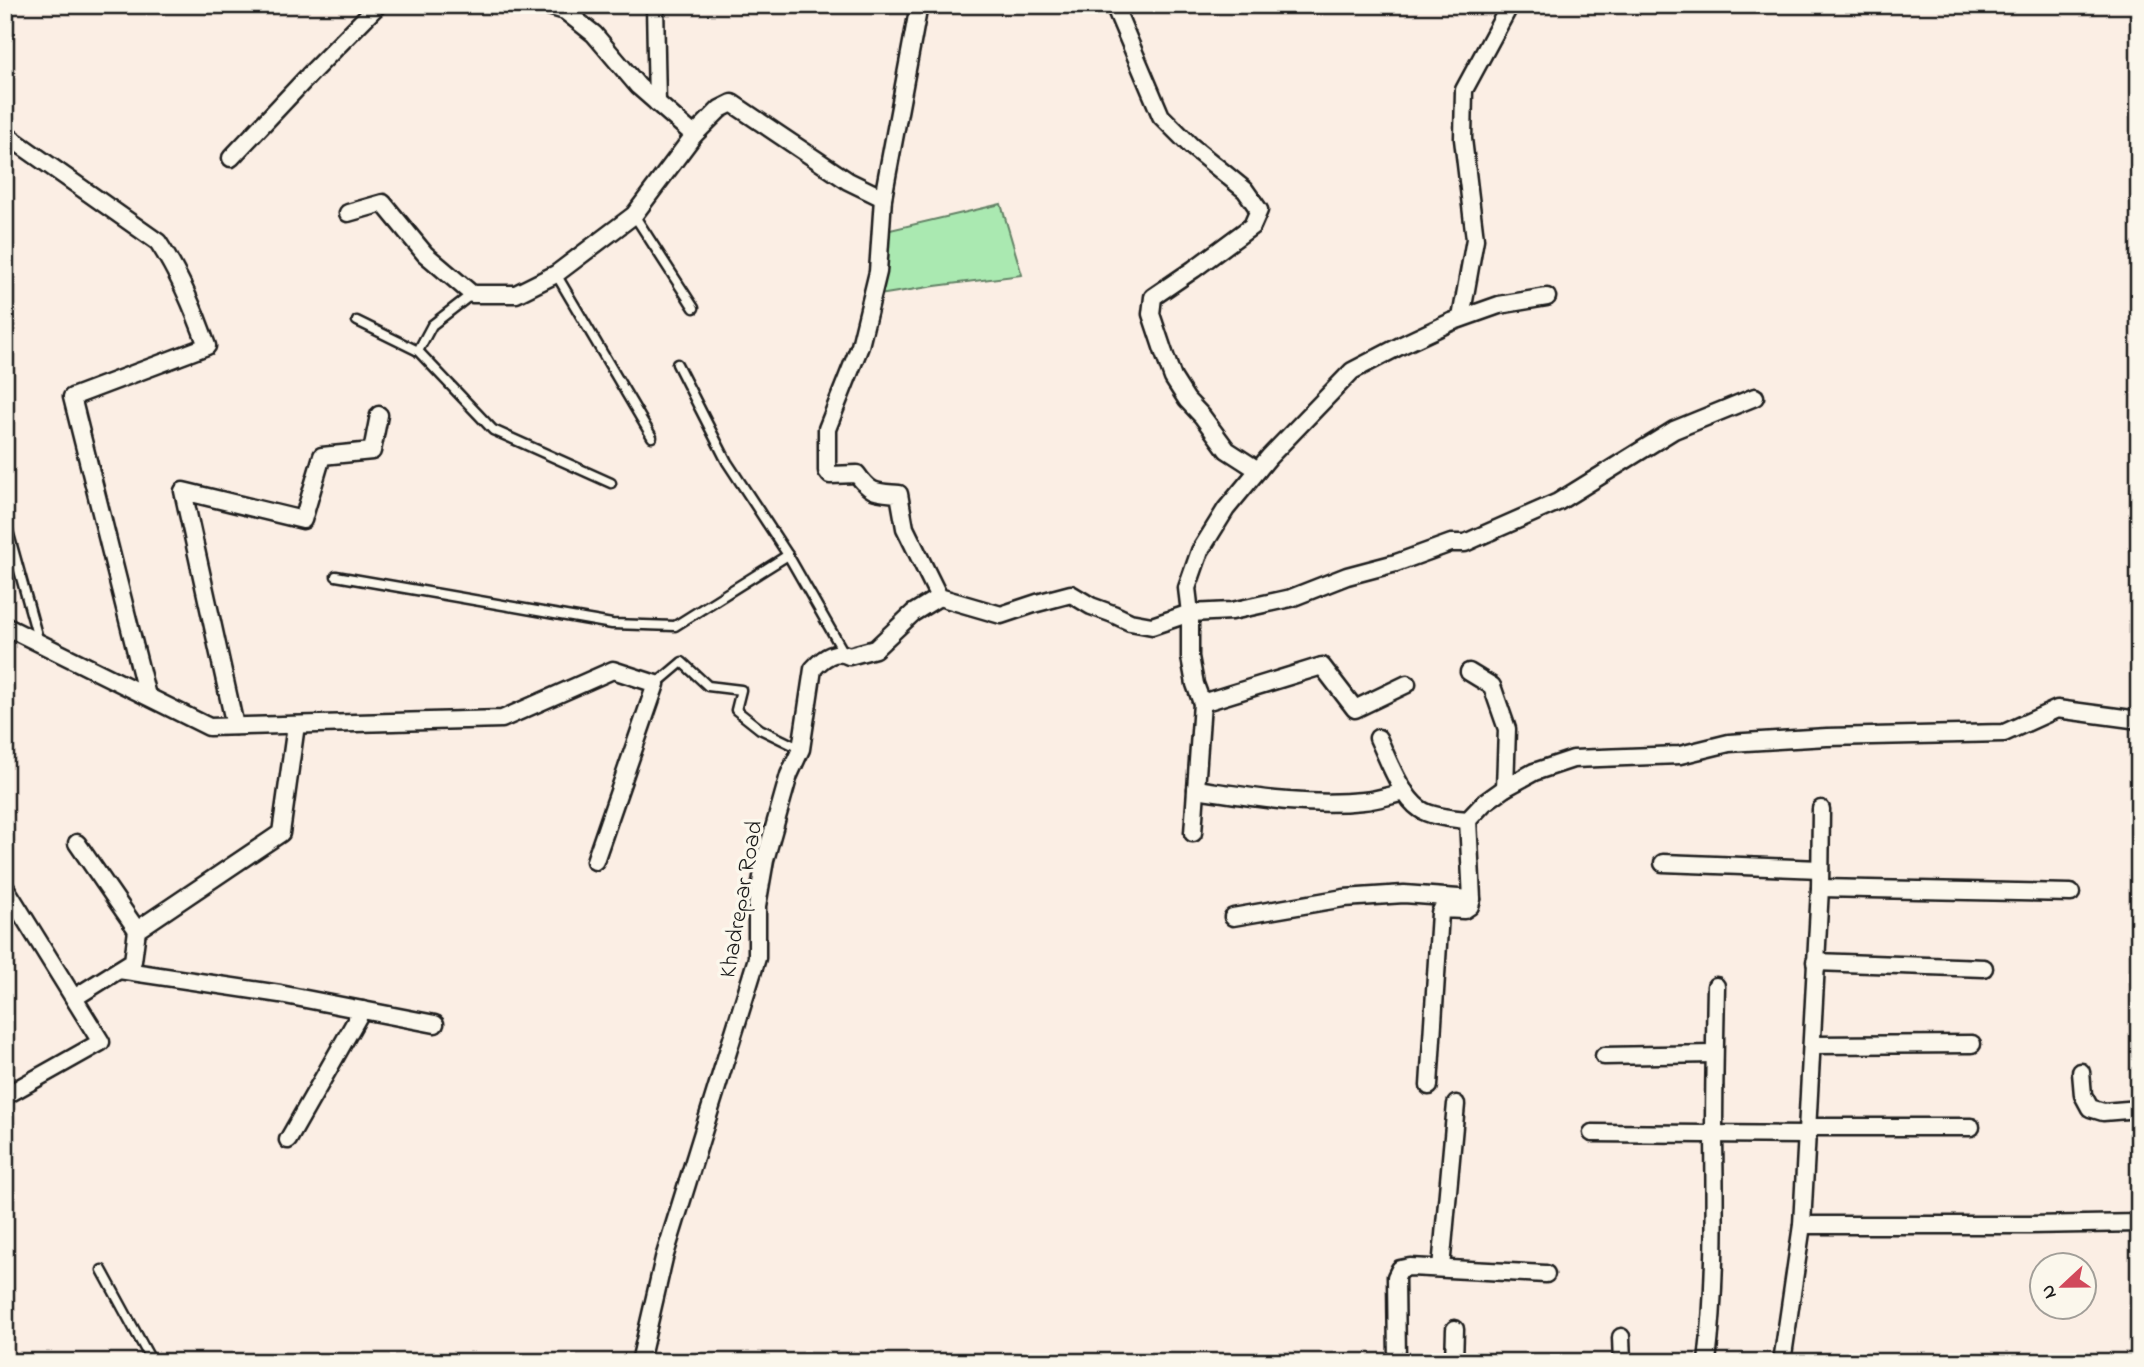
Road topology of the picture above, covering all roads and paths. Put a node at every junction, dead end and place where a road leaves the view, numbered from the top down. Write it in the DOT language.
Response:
graph roads {
  1 [pos="379,5"];
  2 [pos="545,5"];
  3 [pos="654,5"];
  4 [pos="919,5"];
  5 [pos="1114,5"];
  6 [pos="1510,5"];
  7 [pos="657,103"];
  8 [pos="5,134"];
  9 [pos="694,135"];
  10 [pos="231,158"];
  11 [pos="883,198"];
  12 [pos="348,213"];
  13 [pos="634,215"];
  14 [pos="556,274"];
  15 [pos="472,294"];
  16 [pos="1547,297"];
  17 [pos="694,308"];
  18 [pos="1461,318"];
  19 [pos="357,321"];
  20 [pos="418,351"];
  21 [pos="677,364"];
  22 [pos="1755,397"];
  23 [pos="379,415"];
  24 [pos="652,437"];
  25 [pos="1258,470"];
  26 [pos="611,483"];
  27 [pos="5,520"];
  28 [pos="788,555"];
  29 [pos="335,576"];
  30 [pos="939,597"];
  31 [pos="1191,613"];
  32 [pos="5,626"];
  33 [pos="39,643"];
  34 [pos="844,653"];
  35 [pos="1469,672"];
  36 [pos="656,684"];
  37 [pos="1407,684"];
  38 [pos="147,696"];
  39 [pos="1202,703"];
  40 [pos="2139,720"];
  41 [pos="296,725"];
  42 [pos="235,726"];
  43 [pos="1378,738"];
  44 [pos="801,749"];
  45 [pos="1505,788"];
  46 [pos="1196,789"];
  47 [pos="1405,792"];
  48 [pos="1821,809"];
  49 [pos="1468,820"];
  50 [pos="1193,833"];
  51 [pos="77,843"];
  52 [pos="595,861"];
  53 [pos="1662,863"];
  54 [pos="1820,869"];
  55 [pos="5,887"];
  56 [pos="1819,888"];
  57 [pos="2071,893"];
  58 [pos="1472,899"];
  59 [pos="1233,917"];
  60 [pos="137,930"];
  61 [pos="1815,962"];
  62 [pos="1984,968"];
  63 [pos="119,970"];
  64 [pos="1716,986"];
  65 [pos="74,998"];
  66 [pos="362,1010"];
  67 [pos="435,1024"];
  68 [pos="1972,1044"];
  69 [pos="1812,1045"];
  70 [pos="1714,1054"];
  71 [pos="1604,1056"];
  72 [pos="2081,1072"];
  73 [pos="1429,1086"];
  74 [pos="5,1096"];
  75 [pos="1457,1104"];
  76 [pos="2139,1109"];
  77 [pos="1971,1127"];
  78 [pos="1808,1131"];
  79 [pos="1592,1133"];
  80 [pos="1714,1135"];
  81 [pos="288,1140"];
  82 [pos="2139,1223"];
  83 [pos="1802,1225"];
  84 [pos="1441,1268"];
  85 [pos="102,1270"];
  86 [pos="1546,1274"];
  87 [pos="1455,1329"];
  88 [pos="1621,1337"];
  89 [pos="152,1362"];
  90 [pos="640,1362"];
  91 [pos="1397,1362"];
  92 [pos="1454,1362"];
  93 [pos="1622,1362"];
  94 [pos="1707,1362"];
  95 [pos="1782,1362"];
  1 -- 10 [label="street"];
  2 -- 7 [label="street"];
  3 -- 7 [label="street"];
  4 -- 11 [label="street"];
  5 -- 25 [label="street"];
  6 -- 18 [label="street"];
  7 -- 9 [label="street"];
  8 -- 38 [label="street"];
  9 -- 11 [label="street"];
  9 -- 13 [label="street"];
  11 -- 30 [label="street"];
  12 -- 15 [label="street"];
  13 -- 14 [label="street"];
  13 -- 17 [label="lane"];
  14 -- 15 [label="street"];
  14 -- 24 [label="lane"];
  15 -- 20 [label="lane"];
  16 -- 18 [label="street"];
  18 -- 25 [label="street"];
  19 -- 20 [label="lane"];
  20 -- 26 [label="lane"];
  21 -- 28 [label="lane"];
  22 -- 31 [label="street"];
  23 -- 42 [label="street"];
  25 -- 31 [label="street"];
  27 -- 33 [label="lane"];
  28 -- 29 [label="lane"];
  28 -- 34 [label="lane"];
  30 -- 31 [label="street"];
  30 -- 34 [label="street, Khadrepar Road"];
  31 -- 39 [label="street"];
  32 -- 33 [label="street"];
  33 -- 38 [label="street"];
  34 -- 44 [label="street, Khadrepar Road"];
  35 -- 45 [label="street"];
  36 -- 41 [label="street"];
  36 -- 44 [label="lane"];
  36 -- 52 [label="street"];
  37 -- 39 [label="street"];
  38 -- 42 [label="street"];
  39 -- 46 [label="street"];
  40 -- 45 [label="street"];
  41 -- 42 [label="street"];
  41 -- 60 [label="street"];
  43 -- 47 [label="street"];
  44 -- 90 [label="street, Khadrepar Road"];
  45 -- 49 [label="street"];
  46 -- 47 [label="street"];
  46 -- 50 [label="street"];
  47 -- 49 [label="street"];
  48 -- 54 [label="street"];
  49 -- 58 [label="street"];
  51 -- 60 [label="street"];
  53 -- 54 [label="street"];
  54 -- 56 [label="street"];
  55 -- 65 [label="street"];
  56 -- 57 [label="street"];
  56 -- 61 [label="street"];
  58 -- 59 [label="street"];
  58 -- 73 [label="street"];
  60 -- 63 [label="street"];
  61 -- 62 [label="street"];
  61 -- 69 [label="street"];
  63 -- 65 [label="street"];
  63 -- 66 [label="street"];
  64 -- 70 [label="street"];
  65 -- 74 [label="street"];
  66 -- 67 [label="street"];
  66 -- 81 [label="street"];
  68 -- 69 [label="street"];
  69 -- 78 [label="street"];
  70 -- 71 [label="street"];
  70 -- 80 [label="street"];
  72 -- 76 [label="street"];
  75 -- 84 [label="street"];
  77 -- 78 [label="street"];
  78 -- 80 [label="street"];
  78 -- 83 [label="street"];
  79 -- 80 [label="street"];
  80 -- 94 [label="street"];
  82 -- 83 [label="street"];
  83 -- 95 [label="street"];
  84 -- 86 [label="street"];
  84 -- 91 [label="street"];
  85 -- 89 [label="lane"];
  87 -- 92 [label="street"];
  88 -- 93 [label="street"];
}
